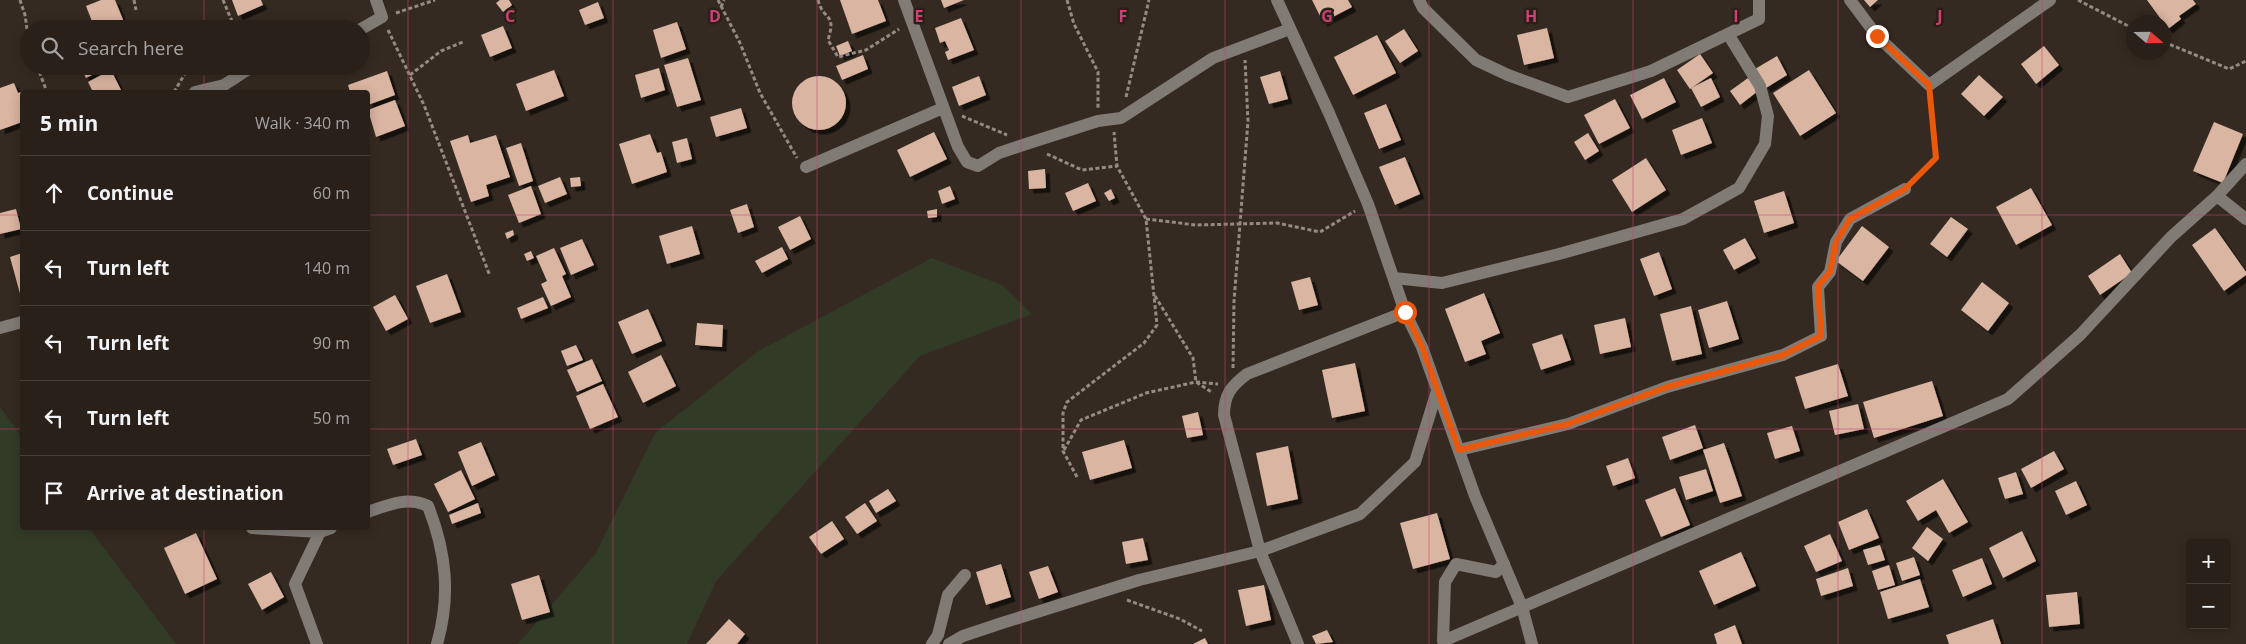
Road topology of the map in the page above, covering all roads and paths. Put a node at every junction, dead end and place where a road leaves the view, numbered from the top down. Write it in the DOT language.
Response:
graph roads {
  1 [pos="20,0"];
  2 [pos="134,0"];
  3 [pos="224,0"];
  4 [pos="376,0"];
  5 [pos="435,0"];
  6 [pos="718,0"];
  7 [pos="724,0"];
  8 [pos="904,0"];
  9 [pos="1066,0"];
  10 [pos="1149,0"];
  11 [pos="1277,0"];
  12 [pos="1418,0"];
  13 [pos="1759,0"];
  14 [pos="1850,0"];
  15 [pos="2050,0"];
  16 [pos="2078,0"];
  17 [pos="721,8"];
  18 [pos="136,10"];
  19 [pos="382,17"];
  20 [pos="26,20"];
  21 [pos="232,20"];
  22 [pos="370,24"];
  23 [pos="2126,25"];
  24 [pos="1290,29"];
  25 [pos="1728,34"];
  26 [pos="463,42"];
  27 [pos="2171,45"];
  28 [pos="1244,46"];
  29 [pos="2246,61"];
  30 [pos="40,75"];
  31 [pos="184,75"];
  32 [pos="240,75"];
  33 [pos="410,75"];
  34 [pos="1929,85"];
  35 [pos="46,90"];
  36 [pos="175,90"];
  37 [pos="203,90"];
  38 [pos="943,108"];
  39 [pos="1121,118"];
  40 [pos="1098,121"];
  41 [pos="2246,164"];
  42 [pos="806,168"];
  43 [pos="1905,189"];
  44 [pos="2217,196"];
  45 [pos="1368,204"];
  46 [pos="1146,219"];
  47 [pos="2246,219"];
  48 [pos="1241,224"];
  49 [pos="490,276"];
  50 [pos="1394,278"];
  51 [pos="1155,296"];
  52 [pos="1405,312"];
  53 [pos="20,323"];
  54 [pos="0,328"];
  55 [pos="1196,382"];
  56 [pos="1233,385"];
  57 [pos="1438,390"];
  58 [pos="1224,400"];
  59 [pos="1459,450"];
  60 [pos="1063,451"];
  61 [pos="1077,477"];
  62 [pos="370,511"];
  63 [pos="326,530"];
  64 [pos="1260,551"];
  65 [pos="1504,564"];
  66 [pos="965,575"];
  67 [pos="1109,590"];
  68 [pos="1522,607"];
  69 [pos="1202,631"];
  70 [pos="318,644"];
  71 [pos="437,644"];
  72 [pos="932,644"];
  73 [pos="949,644"];
  74 [pos="1298,644"];
  75 [pos="1532,644"];
  1 -- 20 [label="path"];
  2 -- 18 [label="path"];
  3 -- 21 [label="path"];
  4 -- 19 [label="street"];
  5 -- 19 [label="path"];
  6 -- 17 [label="path"];
  7 -- 17 [label="path"];
  8 -- 38 [label="street"];
  9 -- 40 [label="path"];
  10 -- 39 [label="path"];
  11 -- 24 [label="street"];
  12 -- 25 [label="street"];
  13 -- 25 [label="street"];
  14 -- 34 [label="street"];
  15 -- 34 [label="street"];
  16 -- 23 [label="path"];
  17 -- 42 [label="path"];
  19 -- 22 [label="street"];
  19 -- 33 [label="path"];
  24 -- 28 [label="street"];
  24 -- 45 [label="street"];
  25 -- 50 [label="street"];
  26 -- 33 [label="path"];
  27 -- 29 [label="path"];
  28 -- 39 [label="street"];
  28 -- 48 [label="path"];
  30 -- 35 [label="path"];
  31 -- 36 [label="path"];
  32 -- 37 [label="street"];
  33 -- 49 [label="path"];
  34 -- 43 [label="path"];
  38 -- 40 [label="street"];
  38 -- 42 [label="street"];
  39 -- 40 [label="street"];
  39 -- 46 [label="path"];
  41 -- 44 [label="street"];
  43 -- 59 [label="street"];
  44 -- 47 [label="street"];
  44 -- 68 [label="street"];
  45 -- 48 [label="path"];
  45 -- 50 [label="street"];
  46 -- 48 [label="path"];
  46 -- 51 [label="path"];
  48 -- 56 [label="path"];
  50 -- 52 [label="street"];
  51 -- 55 [label="path"];
  51 -- 60 [label="path"];
  52 -- 56 [label="street"];
  52 -- 57 [label="street"];
  53 -- 54 [label="street"];
  55 -- 56 [label="path"];
  55 -- 58 [label="path"];
  55 -- 60 [label="path"];
  56 -- 58 [label="street"];
  57 -- 59 [label="street"];
  57 -- 64 [label="street"];
  58 -- 64 [label="street"];
  59 -- 65 [label="street"];
  60 -- 61 [label="path"];
  62 -- 71 [label="street"];
  63 -- 70 [label="street"];
  64 -- 67 [label="street"];
  64 -- 74 [label="street"];
  65 -- 68 [label="street"];
  65 -- 68 [label="street"];
  66 -- 72 [label="street"];
  67 -- 69 [label="path"];
  67 -- 73 [label="street"];
  68 -- 75 [label="street"];
}
